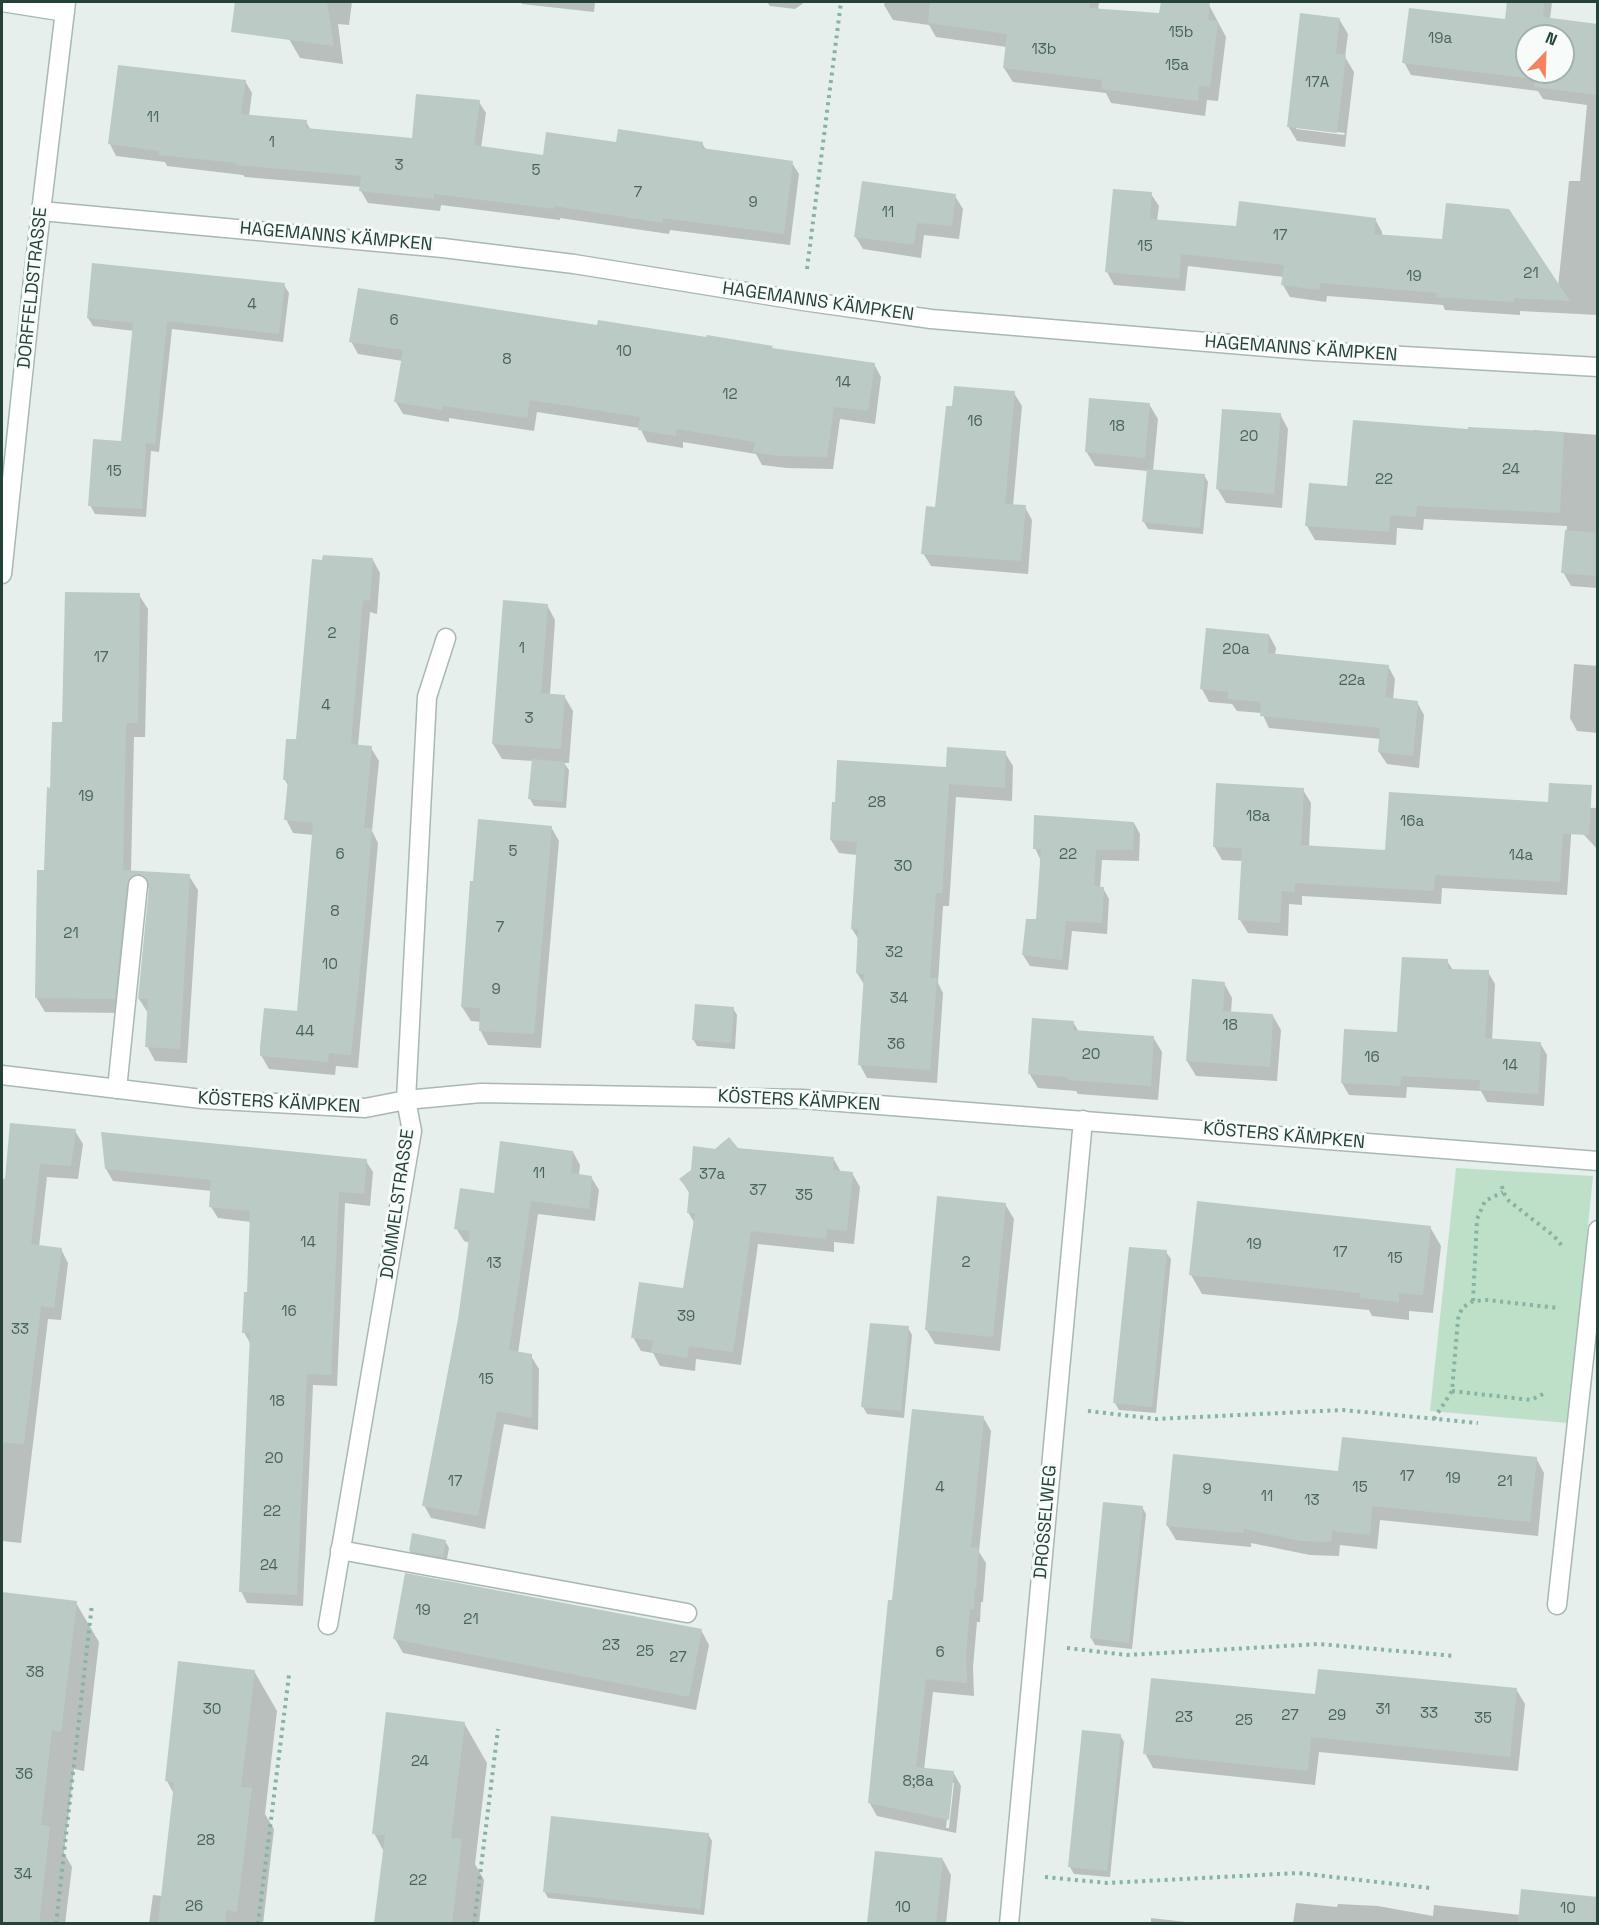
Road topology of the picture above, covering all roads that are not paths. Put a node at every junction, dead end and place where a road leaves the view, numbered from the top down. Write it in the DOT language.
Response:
graph roads {
  1 [pos="2,2"];
  2 [pos="65,7"];
  3 [pos="41,211"];
  4 [pos="1598,367"];
  5 [pos="2,574"];
  6 [pos="446,638"];
  7 [pos="138,885"];
  8 [pos="2,1075"];
  9 [pos="117,1089"];
  10 [pos="406,1100"];
  11 [pos="1083,1120"];
  12 [pos="1598,1161"];
  13 [pos="1598,1230"];
  14 [pos="340,1550"];
  15 [pos="1557,1605"];
  16 [pos="687,1613"];
  17 [pos="328,1625"];
  18 [pos="1009,1923"];
  1 -- 2 [label="street"];
  2 -- 3 [label="street, DORFFELDSTRASSE"];
  3 -- 4 [label="street, HAGEMANNS KÄMPKEN"];
  3 -- 5 [label="street, DORFFELDSTRASSE"];
  6 -- 10 [label="street, DOMMELSTRASSE"];
  7 -- 9 [label="street"];
  8 -- 9 [label="street, KÖSTERS KÄMPKEN"];
  9 -- 10 [label="street, KÖSTERS KÄMPKEN"];
  10 -- 11 [label="street, KÖSTERS KÄMPKEN"];
  10 -- 14 [label="street, DOMMELSTRASSE"];
  11 -- 12 [label="street, KÖSTERS KÄMPKEN"];
  11 -- 18 [label="street, DROSSELWEG"];
  13 -- 15 [label="street"];
  14 -- 16 [label="street"];
  14 -- 17 [label="street, DOMMELSTRASSE"];
}
